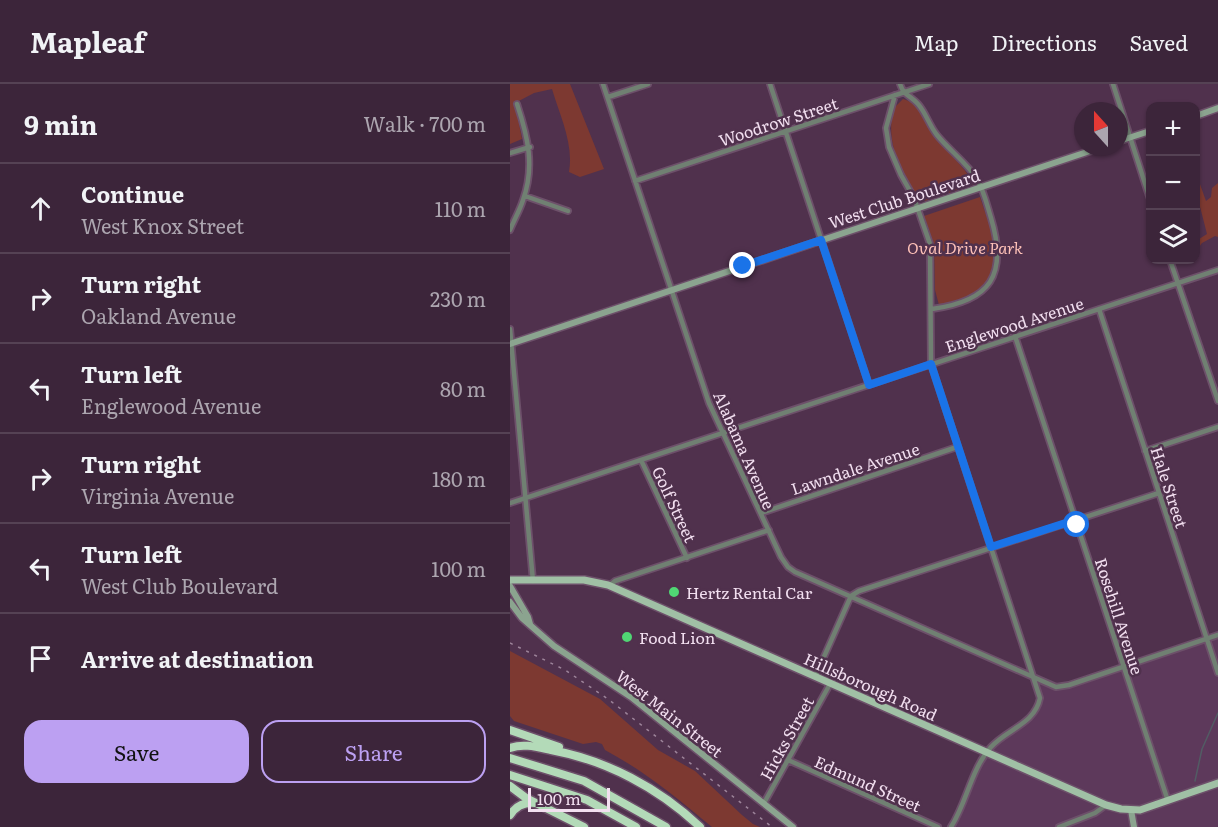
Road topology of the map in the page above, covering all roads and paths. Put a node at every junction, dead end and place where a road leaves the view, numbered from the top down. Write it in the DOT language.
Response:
graph roads {
  1 [pos="603,84"];
  2 [pos="648,84"];
  3 [pos="770,84"];
  4 [pos="900,84"];
  5 [pos="929,84"];
  6 [pos="1113,84"];
  7 [pos="903,93"];
  8 [pos="895,95"];
  9 [pos="608,97"];
  10 [pos="518,104"];
  11 [pos="1218,108"];
  12 [pos="1200,115"];
  13 [pos="786,131"];
  14 [pos="1146,132"];
  15 [pos="1130,138"];
  16 [pos="530,147"];
  17 [pos="510,153"];
  18 [pos="1075,156"];
  19 [pos="635,181"];
  20 [pos="1146,187"];
  21 [pos="981,188"];
  22 [pos="525,196"];
  23 [pos="918,208"];
  24 [pos="568,211"];
  25 [pos="510,230"];
  26 [pos="821,240"];
  27 [pos="1171,264"];
  28 [pos="1218,270"];
  29 [pos="1178,283"];
  30 [pos="671,290"];
  31 [pos="932,309"];
  32 [pos="1099,309"];
  33 [pos="510,329"];
  34 [pos="1015,336"];
  35 [pos="511,343"];
  36 [pos="931,364"];
  37 [pos="869,385"];
  38 [pos="1218,401"];
  39 [pos="1218,427"];
  40 [pos="724,433"];
  41 [pos="957,447"];
  42 [pos="1145,451"];
  43 [pos="641,460"];
  44 [pos="1159,493"];
  45 [pos="526,498"];
  46 [pos="510,503"];
  47 [pos="760,513"];
  48 [pos="1075,520"];
  49 [pos="769,530"];
  50 [pos="991,547"];
  51 [pos="687,558"];
  52 [pos="510,580"];
  53 [pos="533,580"];
  54 [pos="510,585"];
  55 [pos="611,586"];
  56 [pos="851,596"];
  57 [pos="510,602"];
  58 [pos="530,624"];
  59 [pos="1218,635"];
  60 [pos="1207,638"];
  61 [pos="1124,666"];
  62 [pos="1218,673"];
  63 [pos="815,677"];
  64 [pos="1033,678"];
  65 [pos="830,684"];
  66 [pos="510,730"];
  67 [pos="510,748"];
  68 [pos="987,752"];
  69 [pos="579,755"];
  70 [pos="514,759"];
  71 [pos="788,760"];
  72 [pos="510,775"];
  73 [pos="1218,783"];
  74 [pos="510,786"];
  75 [pos="1168,801"];
  76 [pos="764,803"];
  77 [pos="537,804"];
  78 [pos="1106,805"];
  79 [pos="1131,810"];
  80 [pos="510,815"];
  81 [pos="584,827"];
  82 [pos="636,827"];
  83 [pos="666,827"];
  84 [pos="700,827"];
  85 [pos="793,827"];
  86 [pos="938,827"];
  87 [pos="951,827"];
  88 [pos="1059,827"];
  89 [pos="1134,827"];
  1 -- 9 [label="street, Alabama Avenue"];
  2 -- 9 [label="street"];
  3 -- 13 [label="street"];
  4 -- 7 [label="street"];
  5 -- 7 [label="street, Woodrow Street"];
  6 -- 15 [label="street"];
  7 -- 8 [label="street, Woodrow Street"];
  7 -- 21 [label="street"];
  8 -- 13 [label="street, Woodrow Street"];
  8 -- 23 [label="street"];
  9 -- 19 [label="street, Alabama Avenue"];
  10 -- 16 [label="street"];
  11 -- 12 [label="street"];
  13 -- 19 [label="street, Woodrow Street"];
  13 -- 26 [label="street"];
  14 -- 15 [label="street"];
  15 -- 20 [label="street"];
  16 -- 17 [label="street"];
  16 -- 22 [label="street"];
  18 -- 21 [label="street, West Club Boulevard"];
  19 -- 30 [label="street, Alabama Avenue"];
  21 -- 23 [label="street, West Club Boulevard"];
  21 -- 31 [label="street"];
  22 -- 24 [label="street"];
  22 -- 25 [label="street"];
  23 -- 26 [label="street, West Club Boulevard"];
  23 -- 31 [label="street"];
  26 -- 30 [label="street, West Club Boulevard"];
  26 -- 37 [label="street"];
  27 -- 29 [label="street"];
  28 -- 29 [label="street, Englewood Avenue"];
  29 -- 32 [label="street, Englewood Avenue"];
  29 -- 38 [label="street"];
  30 -- 35 [label="street, West Club Boulevard"];
  30 -- 40 [label="street, Alabama Avenue"];
  31 -- 36 [label="street"];
  32 -- 34 [label="street, Englewood Avenue"];
  32 -- 42 [label="street, Hale Street"];
  33 -- 35 [label="street"];
  34 -- 36 [label="street, Englewood Avenue"];
  34 -- 48 [label="street, Rosehill Avenue"];
  35 -- 45 [label="street"];
  36 -- 37 [label="street, Englewood Avenue"];
  36 -- 41 [label="street"];
  37 -- 40 [label="street, Englewood Avenue"];
  39 -- 42 [label="street"];
  40 -- 43 [label="street, Englewood Avenue"];
  40 -- 47 [label="street, Alabama Avenue"];
  41 -- 47 [label="street, Lawndale Avenue"];
  41 -- 50 [label="street"];
  42 -- 44 [label="street, Hale Street"];
  43 -- 45 [label="street, Englewood Avenue"];
  43 -- 51 [label="street, Golf Street"];
  44 -- 48 [label="street"];
  44 -- 60 [label="street, Hale Street"];
  45 -- 46 [label="street, Englewood Avenue"];
  45 -- 53 [label="street"];
  47 -- 49 [label="street, Alabama Avenue"];
  48 -- 50 [label="street"];
  48 -- 61 [label="street, Rosehill Avenue"];
  49 -- 51 [label="street"];
  49 -- 56 [label="street, Alabama Avenue"];
  50 -- 56 [label="street"];
  50 -- 64 [label="street"];
  51 -- 55 [label="street"];
  52 -- 53 [label="main road, Hillsborough Road"];
  53 -- 55 [label="main road, Hillsborough Road"];
  54 -- 58 [label="street, West Main Street"];
  55 -- 63 [label="main road, Hillsborough Road"];
  56 -- 63 [label="street"];
  56 -- 64 [label="street, Alabama Avenue"];
  57 -- 58 [label="street, West Main Street"];
  58 -- 76 [label="street, West Main Street"];
  59 -- 60 [label="street, Alabama Avenue"];
  60 -- 61 [label="street, Alabama Avenue"];
  60 -- 62 [label="street, Hale Street"];
  61 -- 64 [label="street, Alabama Avenue"];
  61 -- 75 [label="street, Rosehill Avenue"];
  63 -- 65 [label="main road, Hillsborough Road"];
  64 -- 68 [label="street"];
  65 -- 68 [label="main road, Hillsborough Road"];
  65 -- 71 [label="street, Hicks Street"];
  66 -- 69 [label="highway"];
  67 -- 69 [label="highway"];
  68 -- 78 [label="main road, Hillsborough Road"];
  68 -- 87 [label="street"];
  69 -- 84 [label="highway"];
  70 -- 83 [label="highway"];
  71 -- 76 [label="street, Hicks Street"];
  71 -- 86 [label="street, Edmund Street"];
  72 -- 82 [label="highway"];
  73 -- 75 [label="main road, Hillsborough Road"];
  74 -- 77 [label="highway"];
  75 -- 79 [label="main road, Hillsborough Road"];
  76 -- 85 [label="street, West Main Street"];
  77 -- 80 [label="highway"];
  77 -- 81 [label="highway"];
  78 -- 79 [label="main road, Hillsborough Road"];
  78 -- 88 [label="street"];
  79 -- 89 [label="street"];
}
